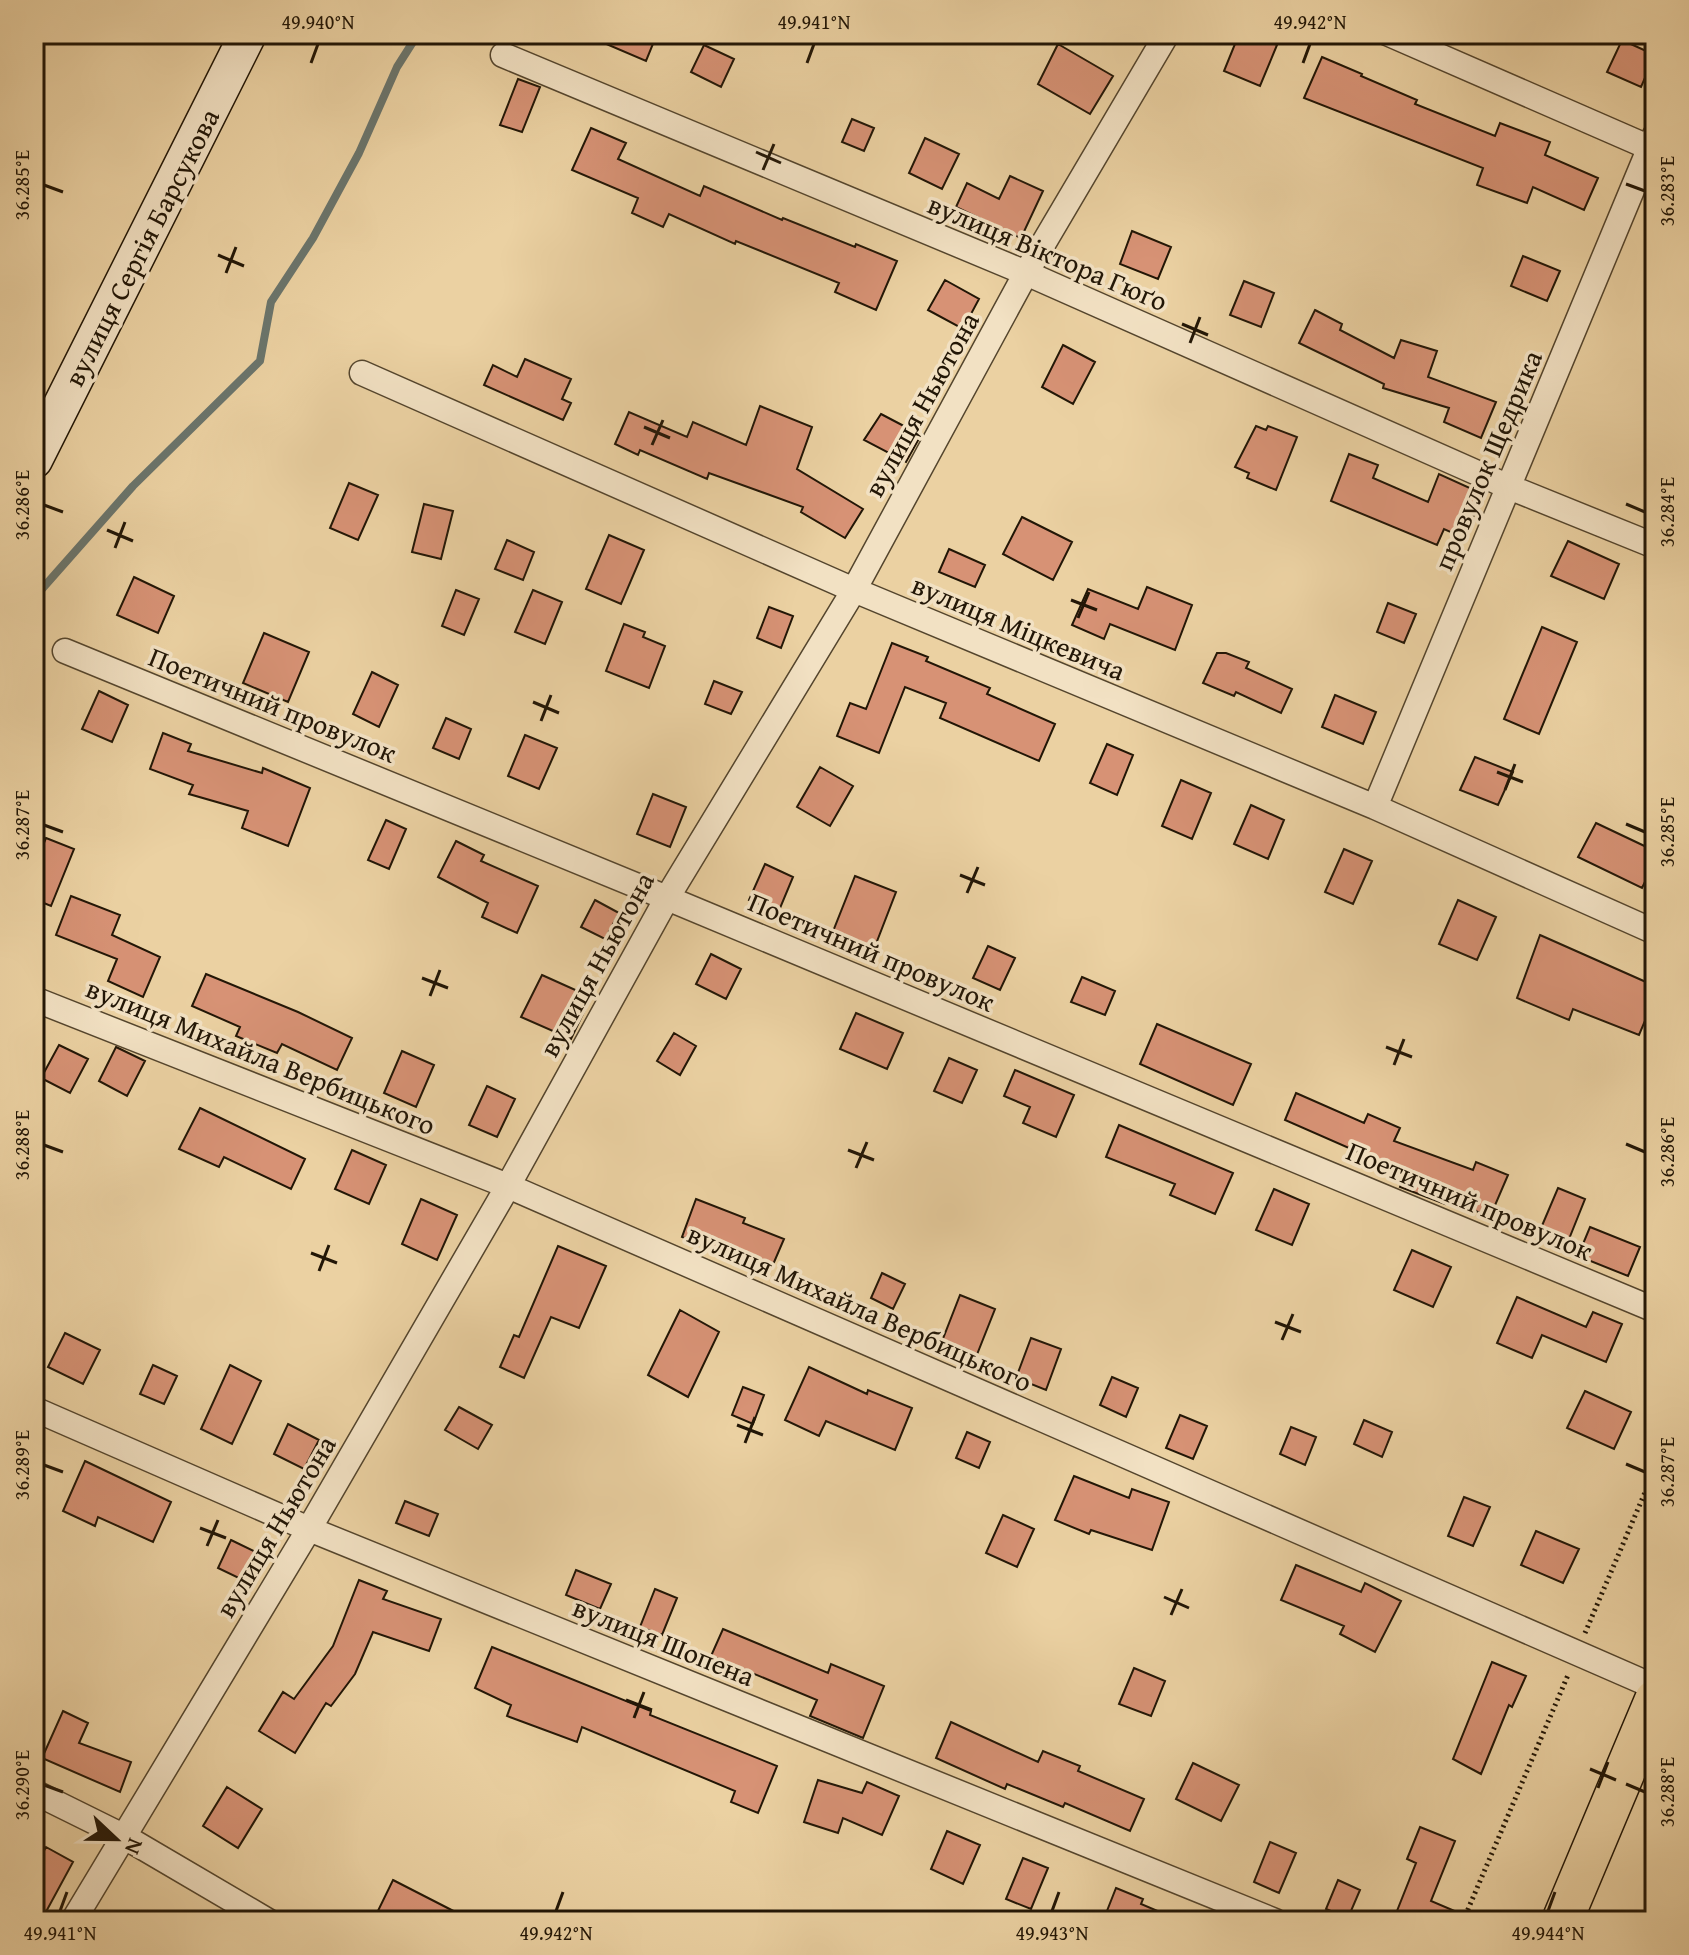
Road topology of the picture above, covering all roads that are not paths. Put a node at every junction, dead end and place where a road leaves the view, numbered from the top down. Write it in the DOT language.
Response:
graph roads {
  1 [pos="248,34"];
  2 [pos="1167,34"];
  3 [pos="1389,34"];
  4 [pos="503,55"];
  5 [pos="1653,144"];
  6 [pos="1026,273"];
  7 [pos="362,373"];
  8 [pos="34,460"];
  9 [pos="1509,487"];
  10 [pos="1655,546"];
  11 [pos="854,590"];
  12 [pos="65,651"];
  13 [pos="1375,807"];
  14 [pos="667,898"];
  15 [pos="1655,932"];
  16 [pos="34,999"];
  17 [pos="508,1186"];
  18 [pos="1655,1310"];
  19 [pos="34,1409"];
  20 [pos="309,1529"];
  21 [pos="1655,1687"];
  22 [pos="1655,1700"];
  23 [pos="34,1792"];
  24 [pos="125,1837"];
  25 [pos="73,1921"];
  26 [pos="268,1921"];
  27 [pos="1275,1921"];
  28 [pos="1562,1921"];
  1 -- 8 [label="main road, вулиця Сергія Барсукова"];
  2 -- 6 [label="street, вулиця Ньютона"];
  3 -- 5 [label="street"];
  4 -- 6 [label="street, вулиця Віктора Гюґо"];
  5 -- 9 [label="street, провулок Щедрика"];
  6 -- 9 [label="street, вулиця Віктора Гюґо"];
  6 -- 11 [label="street, вулиця Ньютона"];
  7 -- 11 [label="street, вулиця Міцкевича"];
  9 -- 10 [label="street, вулиця Віктора Гюґо"];
  9 -- 13 [label="street, провулок Щедрика"];
  11 -- 13 [label="street, вулиця Міцкевича"];
  11 -- 14 [label="street, вулиця Ньютона"];
  12 -- 14 [label="street, Поетичний провулок"];
  13 -- 15 [label="street, вулиця Міцкевича"];
  14 -- 17 [label="street, вулиця Ньютона"];
  14 -- 18 [label="street, Поетичний провулок"];
  16 -- 17 [label="street, вулиця Михайла Вербицького"];
  17 -- 20 [label="street, вулиця Ньютона"];
  17 -- 21 [label="street, вулиця Михайла Вербицького"];
  19 -- 20 [label="street, вулиця Шопена"];
  20 -- 24 [label="street, вулиця Ньютона"];
  20 -- 27 [label="street, вулиця Шопена"];
  22 -- 28 [label="main road"];
  23 -- 24 [label="street"];
  24 -- 25 [label="street, вулиця Ньютона"];
  24 -- 26 [label="street"];
}
